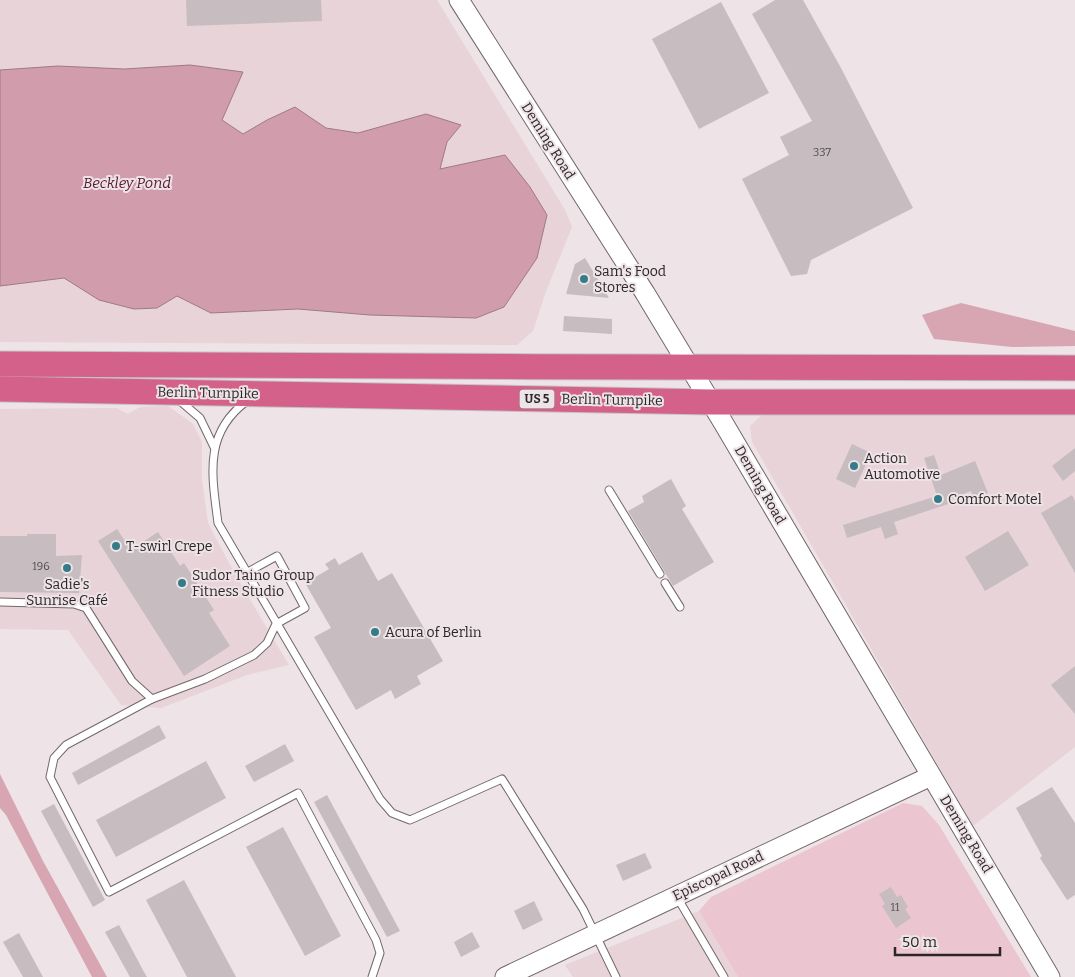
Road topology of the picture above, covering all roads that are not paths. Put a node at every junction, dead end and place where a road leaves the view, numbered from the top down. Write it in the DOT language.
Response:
graph roads {
  1 [pos="459,0"];
  2 [pos="0,364"];
  3 [pos="1075,368"];
  4 [pos="691,369"];
  5 [pos="0,389"];
  6 [pos="166,392"];
  7 [pos="257,394"];
  8 [pos="711,402"];
  9 [pos="1075,402"];
  10 [pos="214,447"];
  11 [pos="610,490"];
  12 [pos="246,573"];
  13 [pos="660,574"];
  14 [pos="666,583"];
  15 [pos="0,602"];
  16 [pos="680,607"];
  17 [pos="276,624"];
  18 [pos="152,699"];
  19 [pos="931,776"];
  20 [pos="676,896"];
  21 [pos="595,934"];
  22 [pos="372,977"];
  23 [pos="505,977"];
  24 [pos="616,977"];
  25 [pos="724,977"];
  26 [pos="1050,977"];
  1 -- 4 [label="street, Deming Road"];
  2 -- 4 [label="highway, Berlin Turnpike"];
  3 -- 4 [label="highway, Berlin Turnpike"];
  4 -- 8 [label="street, Deming Road"];
  5 -- 6 [label="highway, Berlin Turnpike / US 5"];
  6 -- 7 [label="highway, Berlin Turnpike / US 5"];
  6 -- 10 [label="lane"];
  7 -- 8 [label="highway, Berlin Turnpike / US 5"];
  7 -- 10 [label="lane"];
  8 -- 9 [label="highway, Berlin Turnpike / US 5"];
  8 -- 19 [label="street, Deming Road"];
  10 -- 12 [label="lane"];
  11 -- 13 [label="lane"];
  12 -- 17 [label="lane"];
  12 -- 17 [label="lane"];
  14 -- 16 [label="lane"];
  15 -- 18 [label="lane"];
  17 -- 18 [label="lane"];
  17 -- 21 [label="lane"];
  18 -- 22 [label="lane"];
  19 -- 20 [label="street, Episcopal Road"];
  19 -- 26 [label="street, Deming Road"];
  20 -- 21 [label="street, Episcopal Road"];
  20 -- 25 [label="lane"];
  21 -- 23 [label="street, Episcopal Road"];
  21 -- 24 [label="lane"];
}
